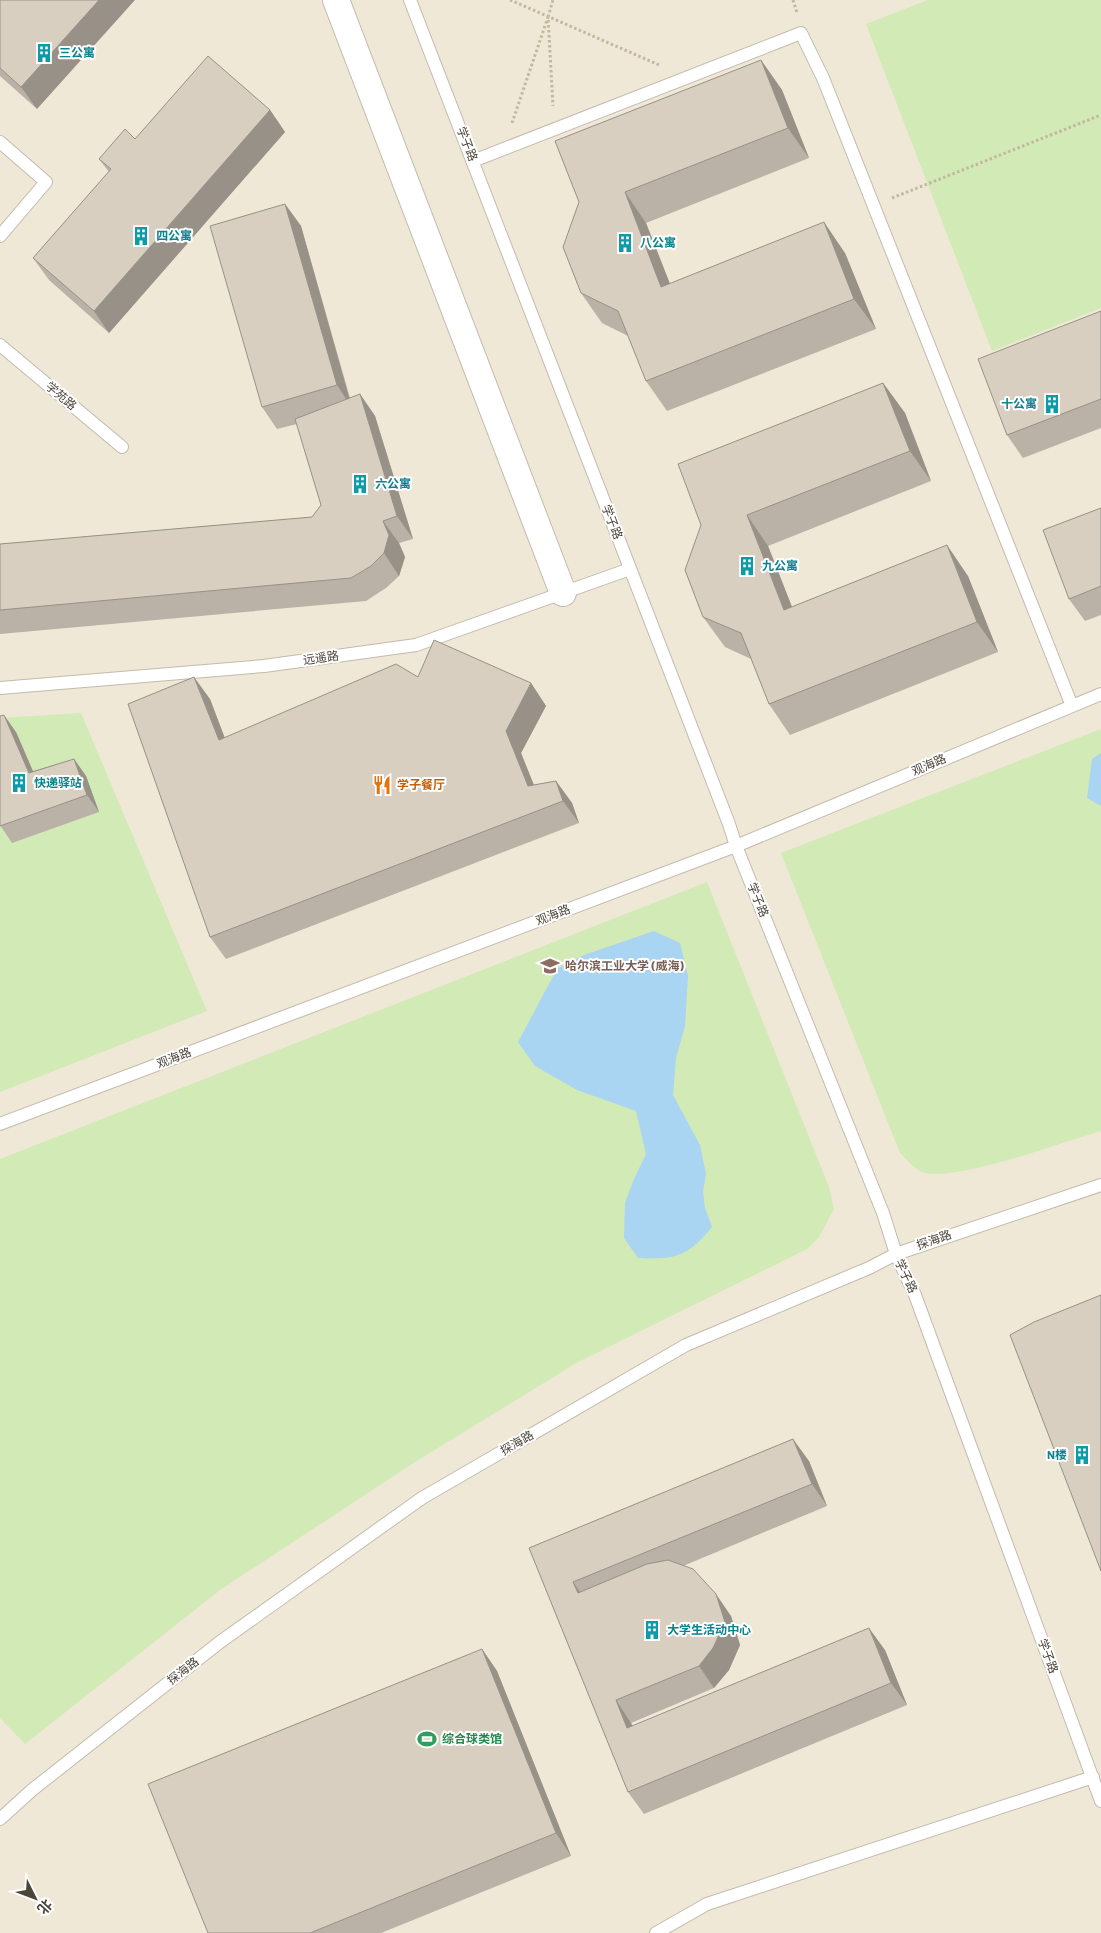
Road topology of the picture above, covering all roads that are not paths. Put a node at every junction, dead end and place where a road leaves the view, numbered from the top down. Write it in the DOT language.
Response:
graph roads {
  1 [pos="336,0"];
  2 [pos="410,0"];
  3 [pos="0,142"];
  4 [pos="473,161"];
  5 [pos="0,236"];
  6 [pos="0,345"];
  7 [pos="122,447"];
  8 [pos="630,568"];
  9 [pos="563,593"];
  10 [pos="0,688"];
  11 [pos="1101,694"];
  12 [pos="1072,706"];
  13 [pos="736,846"];
  14 [pos="0,1124"];
  15 [pos="1101,1185"];
  16 [pos="896,1254"];
  17 [pos="1093,1777"];
  18 [pos="1101,1801"];
  19 [pos="0,1819"];
  20 [pos="656,1933"];
  1 -- 9 [label="street"];
  2 -- 4 [label="lane, 学子路"];
  3 -- 5 [label="lane"];
  4 -- 8 [label="lane, 学子路"];
  4 -- 12 [label="lane"];
  6 -- 7 [label="lane, 学苑路"];
  8 -- 9 [label="lane, 远遥路"];
  8 -- 13 [label="lane, 学子路"];
  9 -- 10 [label="lane, 远遥路"];
  11 -- 12 [label="lane, 观海路"];
  12 -- 13 [label="lane, 观海路"];
  13 -- 14 [label="lane, 观海路"];
  13 -- 16 [label="lane, 学子路"];
  15 -- 16 [label="lane, 探海路"];
  16 -- 17 [label="lane, 学子路"];
  16 -- 19 [label="lane, 探海路"];
  17 -- 18 [label="lane, 学子路"];
  17 -- 20 [label="lane"];
}
